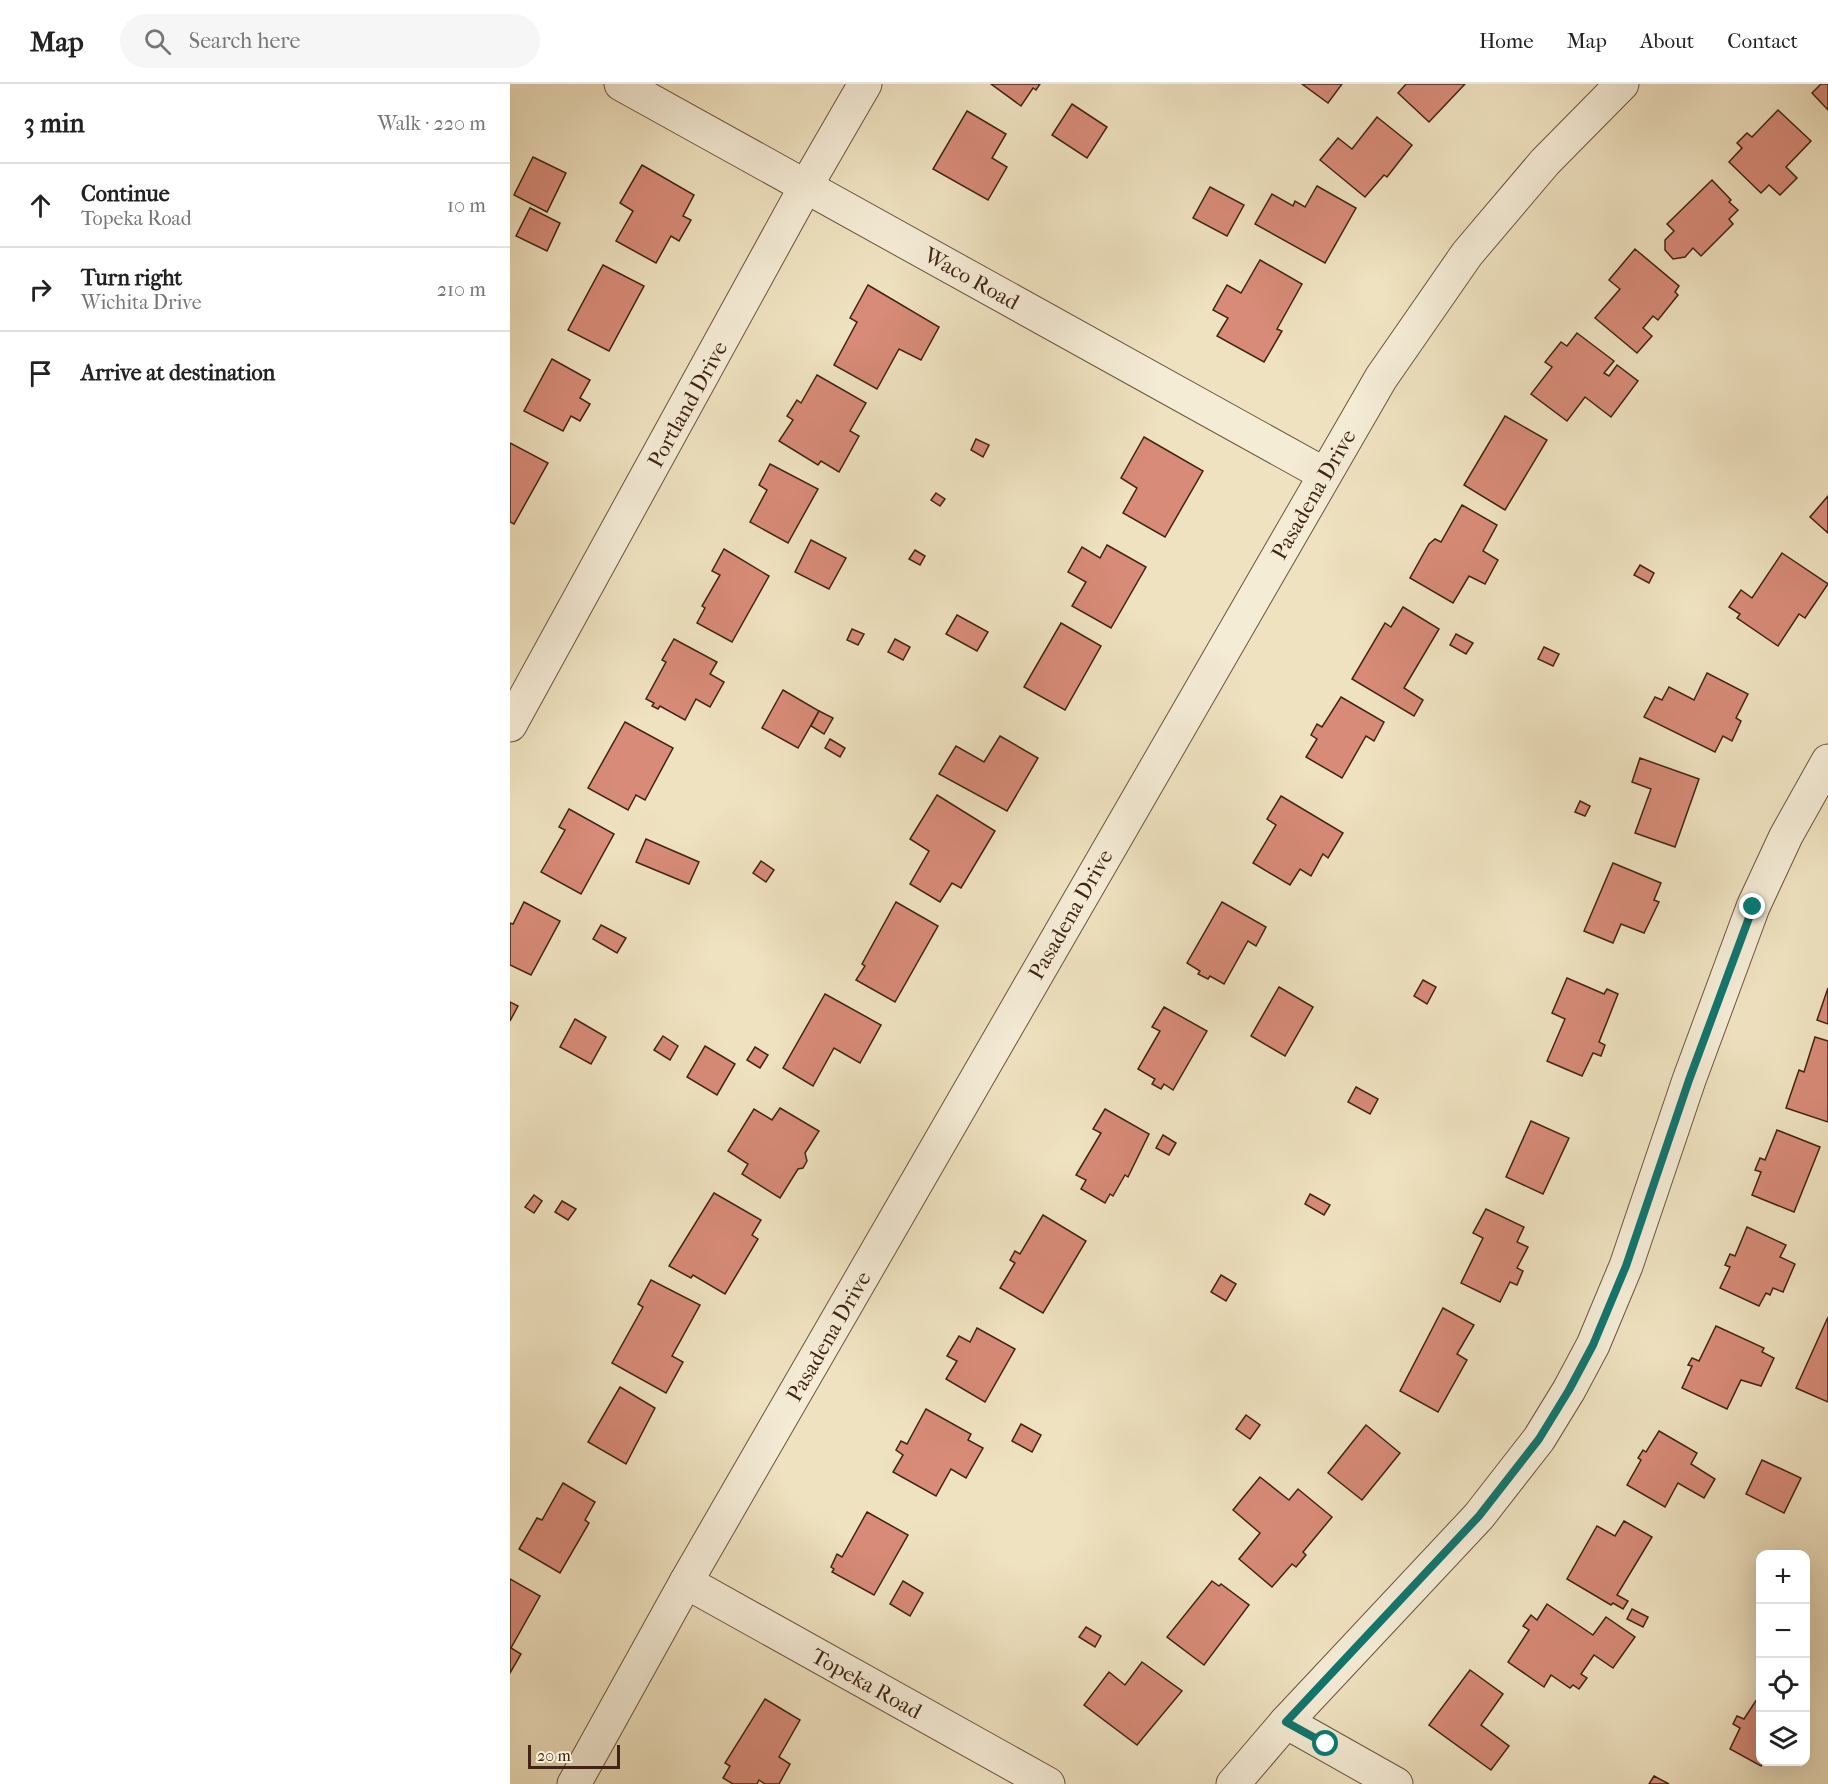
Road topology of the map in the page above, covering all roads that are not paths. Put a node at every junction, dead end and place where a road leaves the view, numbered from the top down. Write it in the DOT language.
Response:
graph roads {
  1 [pos="621,84"];
  2 [pos="865,84"];
  3 [pos="1622,84"];
  4 [pos="806,186"];
  5 [pos="1324,474"];
  6 [pos="510,725"];
  7 [pos="1828,761"];
  8 [pos="686,1582"];
  9 [pos="1286,1722"];
  10 [pos="574,1784"];
  11 [pos="1048,1784"];
  12 [pos="1233,1784"];
  13 [pos="1396,1784"];
  1 -- 4 [label="street, Waco Road"];
  2 -- 4 [label="street, Portland Drive"];
  3 -- 5 [label="street, Pasadena Drive"];
  4 -- 5 [label="street, Waco Road"];
  4 -- 6 [label="street, Portland Drive"];
  5 -- 8 [label="street, Pasadena Drive"];
  7 -- 9 [label="street"];
  8 -- 10 [label="street, Pasadena Drive"];
  8 -- 11 [label="street, Topeka Road"];
  9 -- 12 [label="street"];
  9 -- 13 [label="street"];
}
